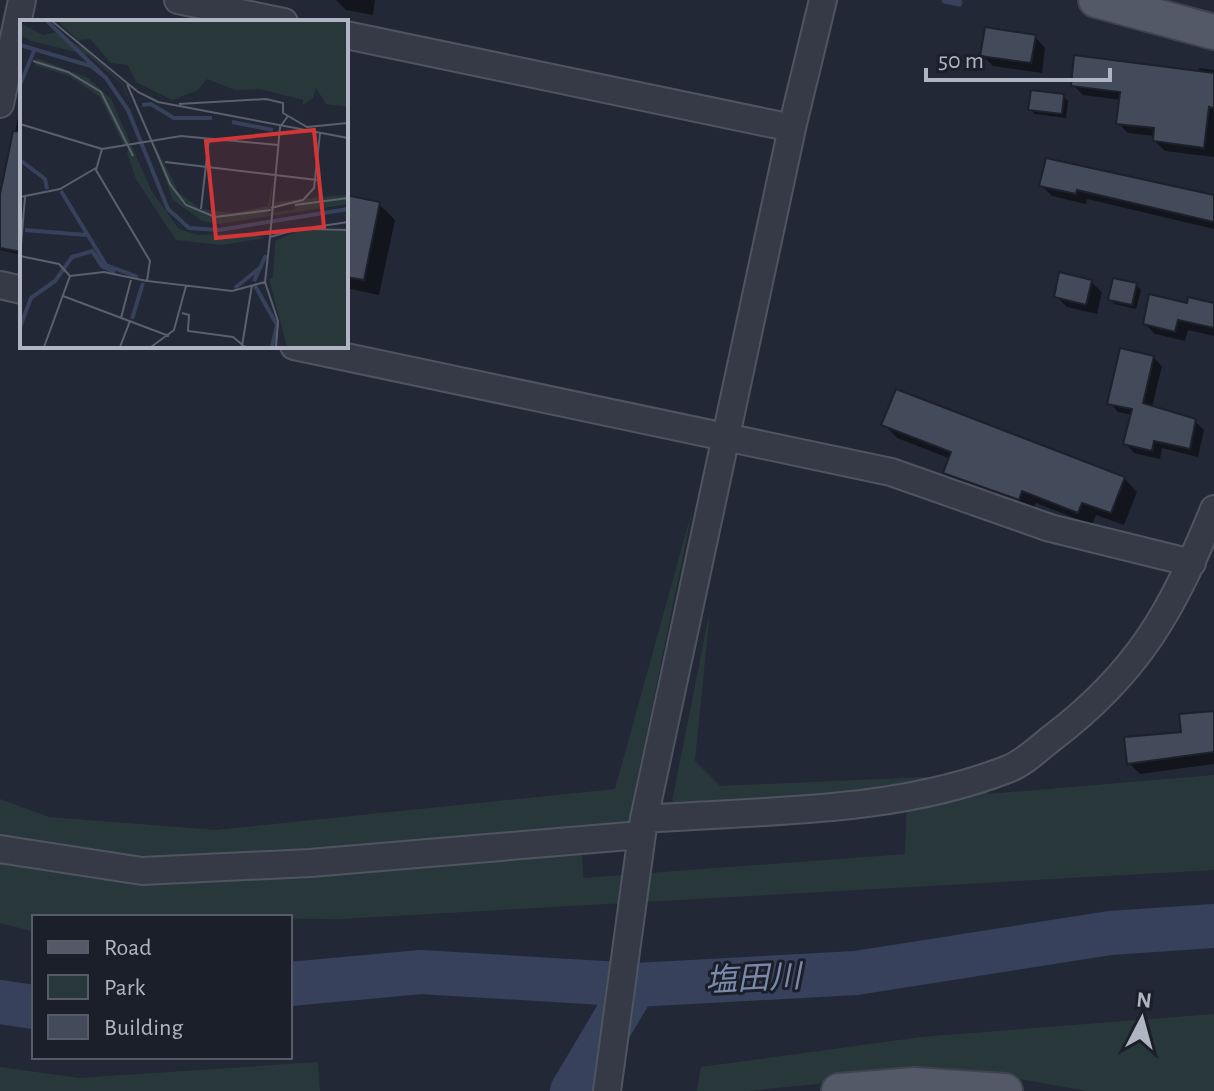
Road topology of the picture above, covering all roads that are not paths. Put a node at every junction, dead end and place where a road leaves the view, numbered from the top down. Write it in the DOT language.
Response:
graph roads {
  1 [pos="22,0"];
  2 [pos="178,0"];
  3 [pos="823,0"];
  4 [pos="1096,0"];
  5 [pos="274,20"];
  6 [pos="1214,32"];
  7 [pos="348,35"];
  8 [pos="0,104"];
  9 [pos="792,128"];
  10 [pos="0,285"];
  11 [pos="20,290"];
  12 [pos="304,348"];
  13 [pos="727,436"];
  14 [pos="1214,509"];
  15 [pos="1192,563"];
  16 [pos="641,834"];
  17 [pos="0,849"];
  18 [pos="607,1091"];
  19 [pos="839,1091"];
  20 [pos="1005,1091"];
  1 -- 8 [label="street"];
  2 -- 5 [label="street"];
  3 -- 9 [label="street"];
  4 -- 6 [label="main road"];
  7 -- 9 [label="street"];
  9 -- 13 [label="street"];
  10 -- 11 [label="street"];
  12 -- 13 [label="street"];
  13 -- 15 [label="street"];
  13 -- 16 [label="street"];
  14 -- 15 [label="street"];
  15 -- 16 [label="street"];
  16 -- 17 [label="street"];
  16 -- 18 [label="street"];
  19 -- 20 [label="main road"];
}
